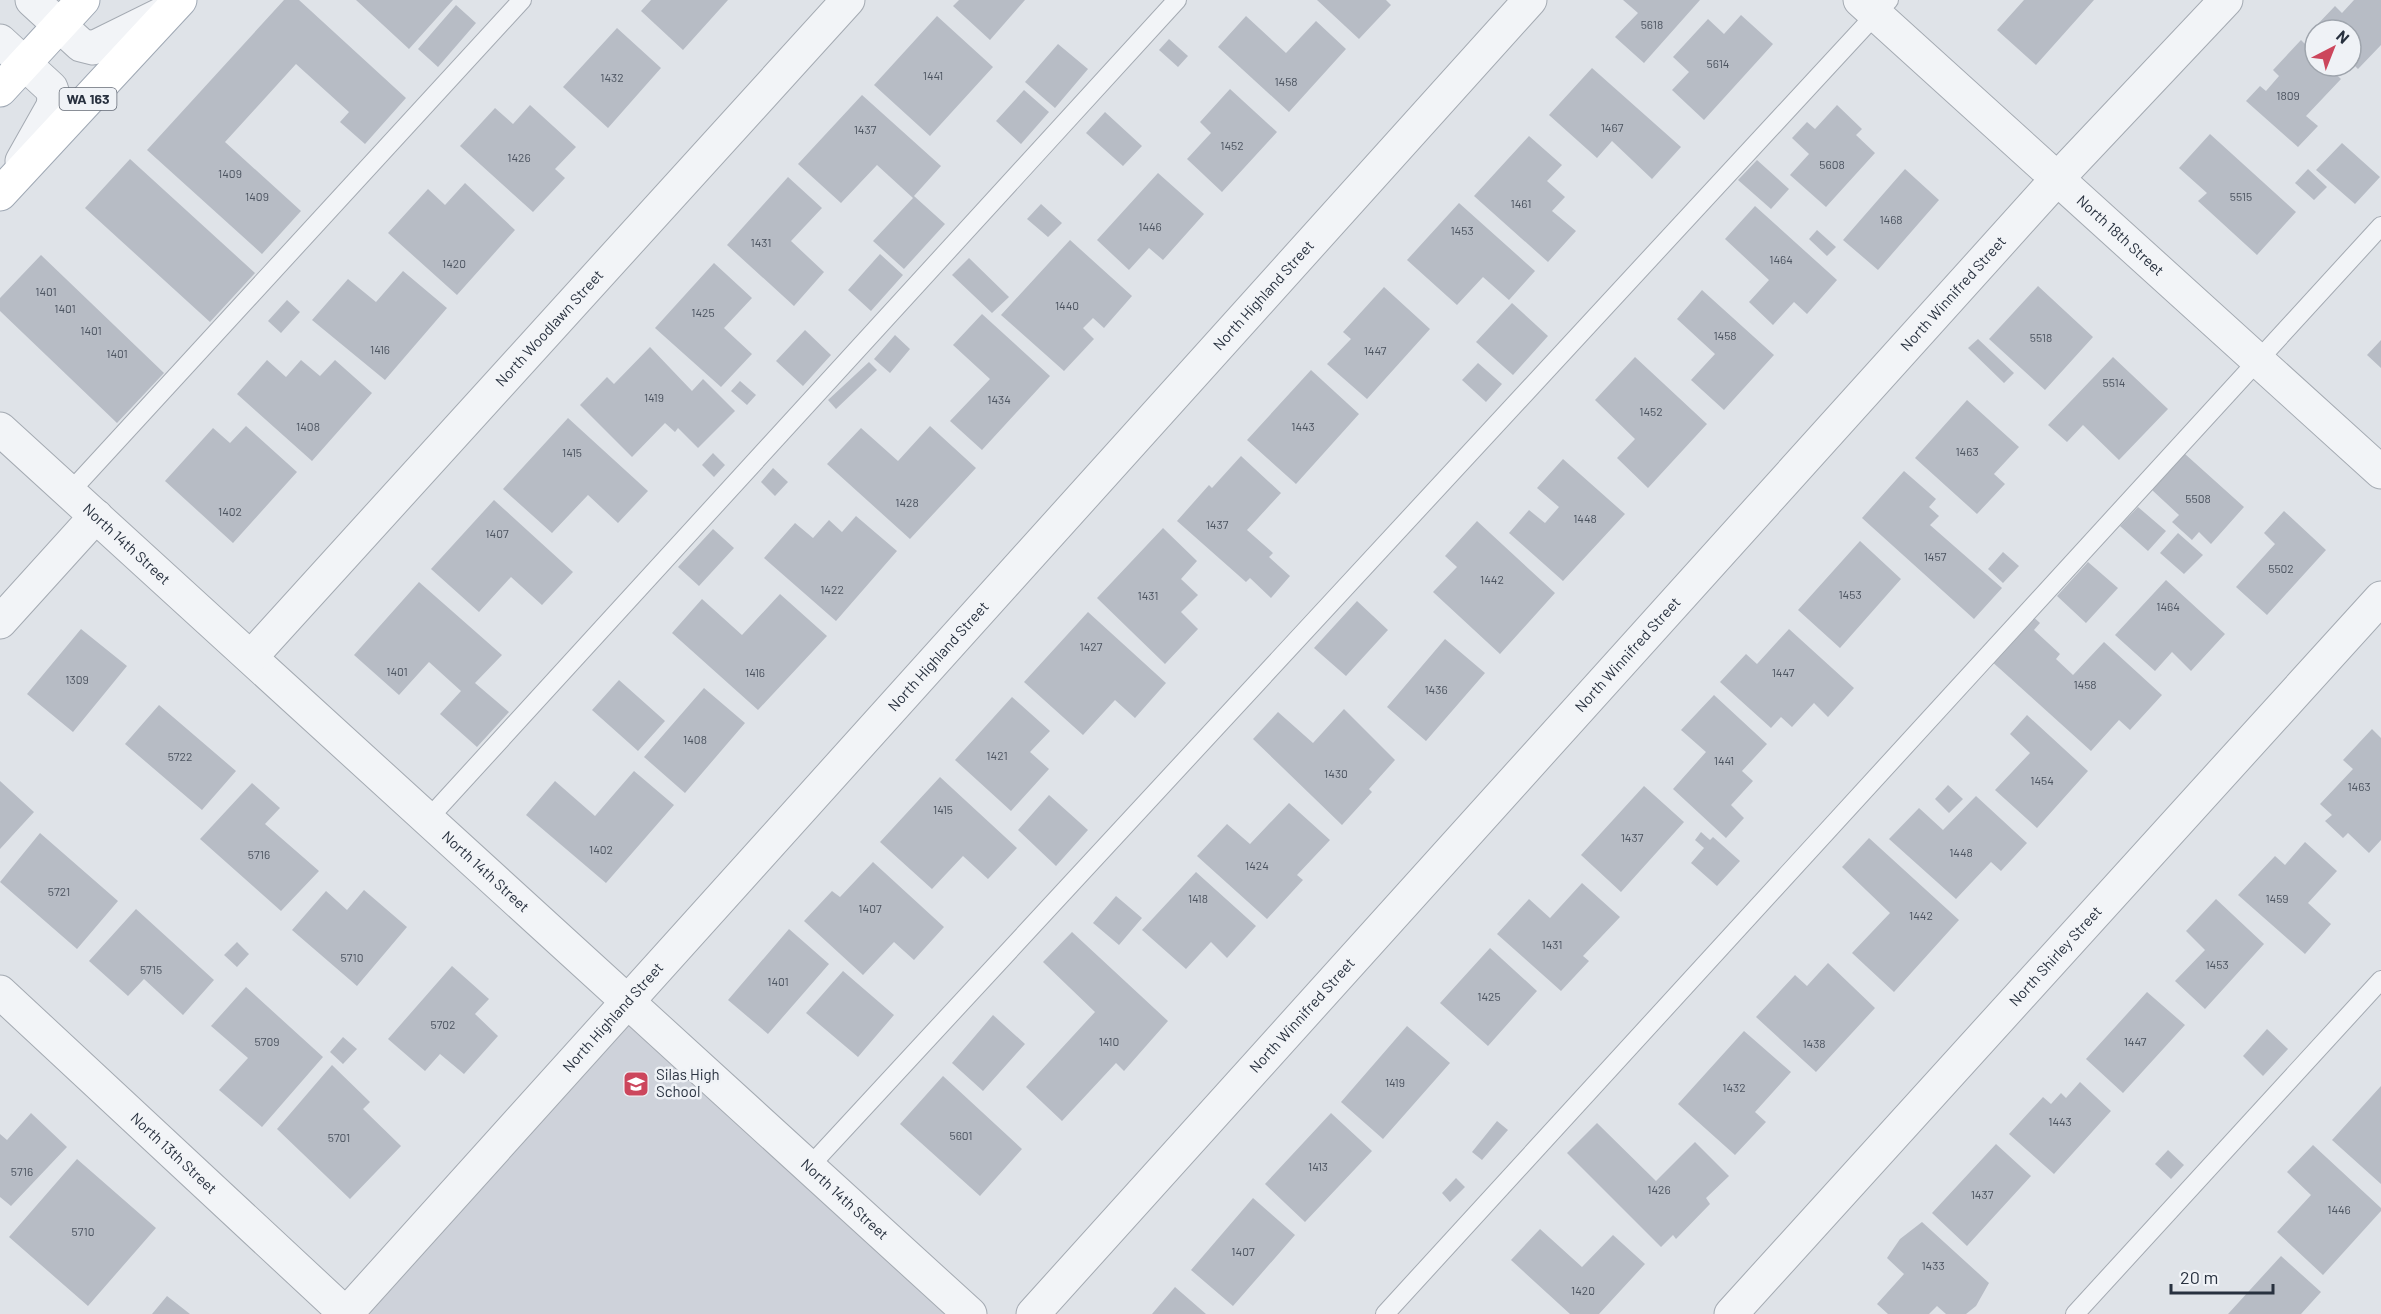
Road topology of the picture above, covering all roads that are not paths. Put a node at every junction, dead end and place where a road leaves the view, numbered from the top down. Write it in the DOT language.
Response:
graph roads {
  1 [pos="32,0"];
  2 [pos="83,0"];
  3 [pos="522,0"];
  4 [pos="848,0"];
  5 [pos="1177,0"];
  6 [pos="1530,0"];
  7 [pos="2226,0"];
  8 [pos="175,5"];
  9 [pos="1875,5"];
  10 [pos="60,26"];
  11 [pos="0,41"];
  12 [pos="24,64"];
  13 [pos="0,90"];
  14 [pos="2057,179"];
  15 [pos="3,191"];
  16 [pos="2381,226"];
  17 [pos="2258,361"];
  18 [pos="0,429"];
  19 [pos="2381,472"];
  20 [pos="69,493"];
  21 [pos="96,516"];
  22 [pos="2381,598"];
  23 [pos="0,622"];
  24 [pos="251,657"];
  25 [pos="428,819"];
  26 [pos="2381,980"];
  27 [pos="0,992"];
  28 [pos="628,1002"];
  29 [pos="809,1167"];
  30 [pos="346,1314"];
  31 [pos="970,1314"];
  32 [pos="1033,1314"];
  33 [pos="1384,1314"];
  34 [pos="1731,1314"];
  35 [pos="2075,1314"];
  1 -- 10 [label="street"];
  2 -- 10 [label="main road"];
  3 -- 20 [label="lane"];
  4 -- 24 [label="street, North Woodlawn Street"];
  5 -- 25 [label="lane"];
  6 -- 28 [label="street, North Highland Street"];
  7 -- 14 [label="street, North Winnifred Street"];
  8 -- 10 [label="street"];
  8 -- 15 [label="main road, WA 163"];
  9 -- 14 [label="street, North 18th Street"];
  9 -- 29 [label="lane"];
  10 -- 12 [label="main road"];
  11 -- 12 [label="street"];
  12 -- 13 [label="main road"];
  12 -- 15 [label="street"];
  14 -- 17 [label="street, North 18th Street"];
  14 -- 32 [label="street, North Winnifred Street"];
  16 -- 17 [label="lane"];
  17 -- 19 [label="street, North 18th Street"];
  17 -- 33 [label="lane"];
  18 -- 20 [label="street, North 14th Street"];
  20 -- 21 [label="street, North 14th Street"];
  21 -- 23 [label="street"];
  21 -- 24 [label="street, North 14th Street"];
  22 -- 34 [label="street, North Shirley Street"];
  24 -- 25 [label="street, North 14th Street"];
  25 -- 28 [label="street, North 14th Street"];
  26 -- 35 [label="lane"];
  27 -- 30 [label="street, North 13th Street"];
  28 -- 29 [label="street, North 14th Street"];
  28 -- 30 [label="street, North Highland Street"];
  29 -- 31 [label="street, North 14th Street"];
}
